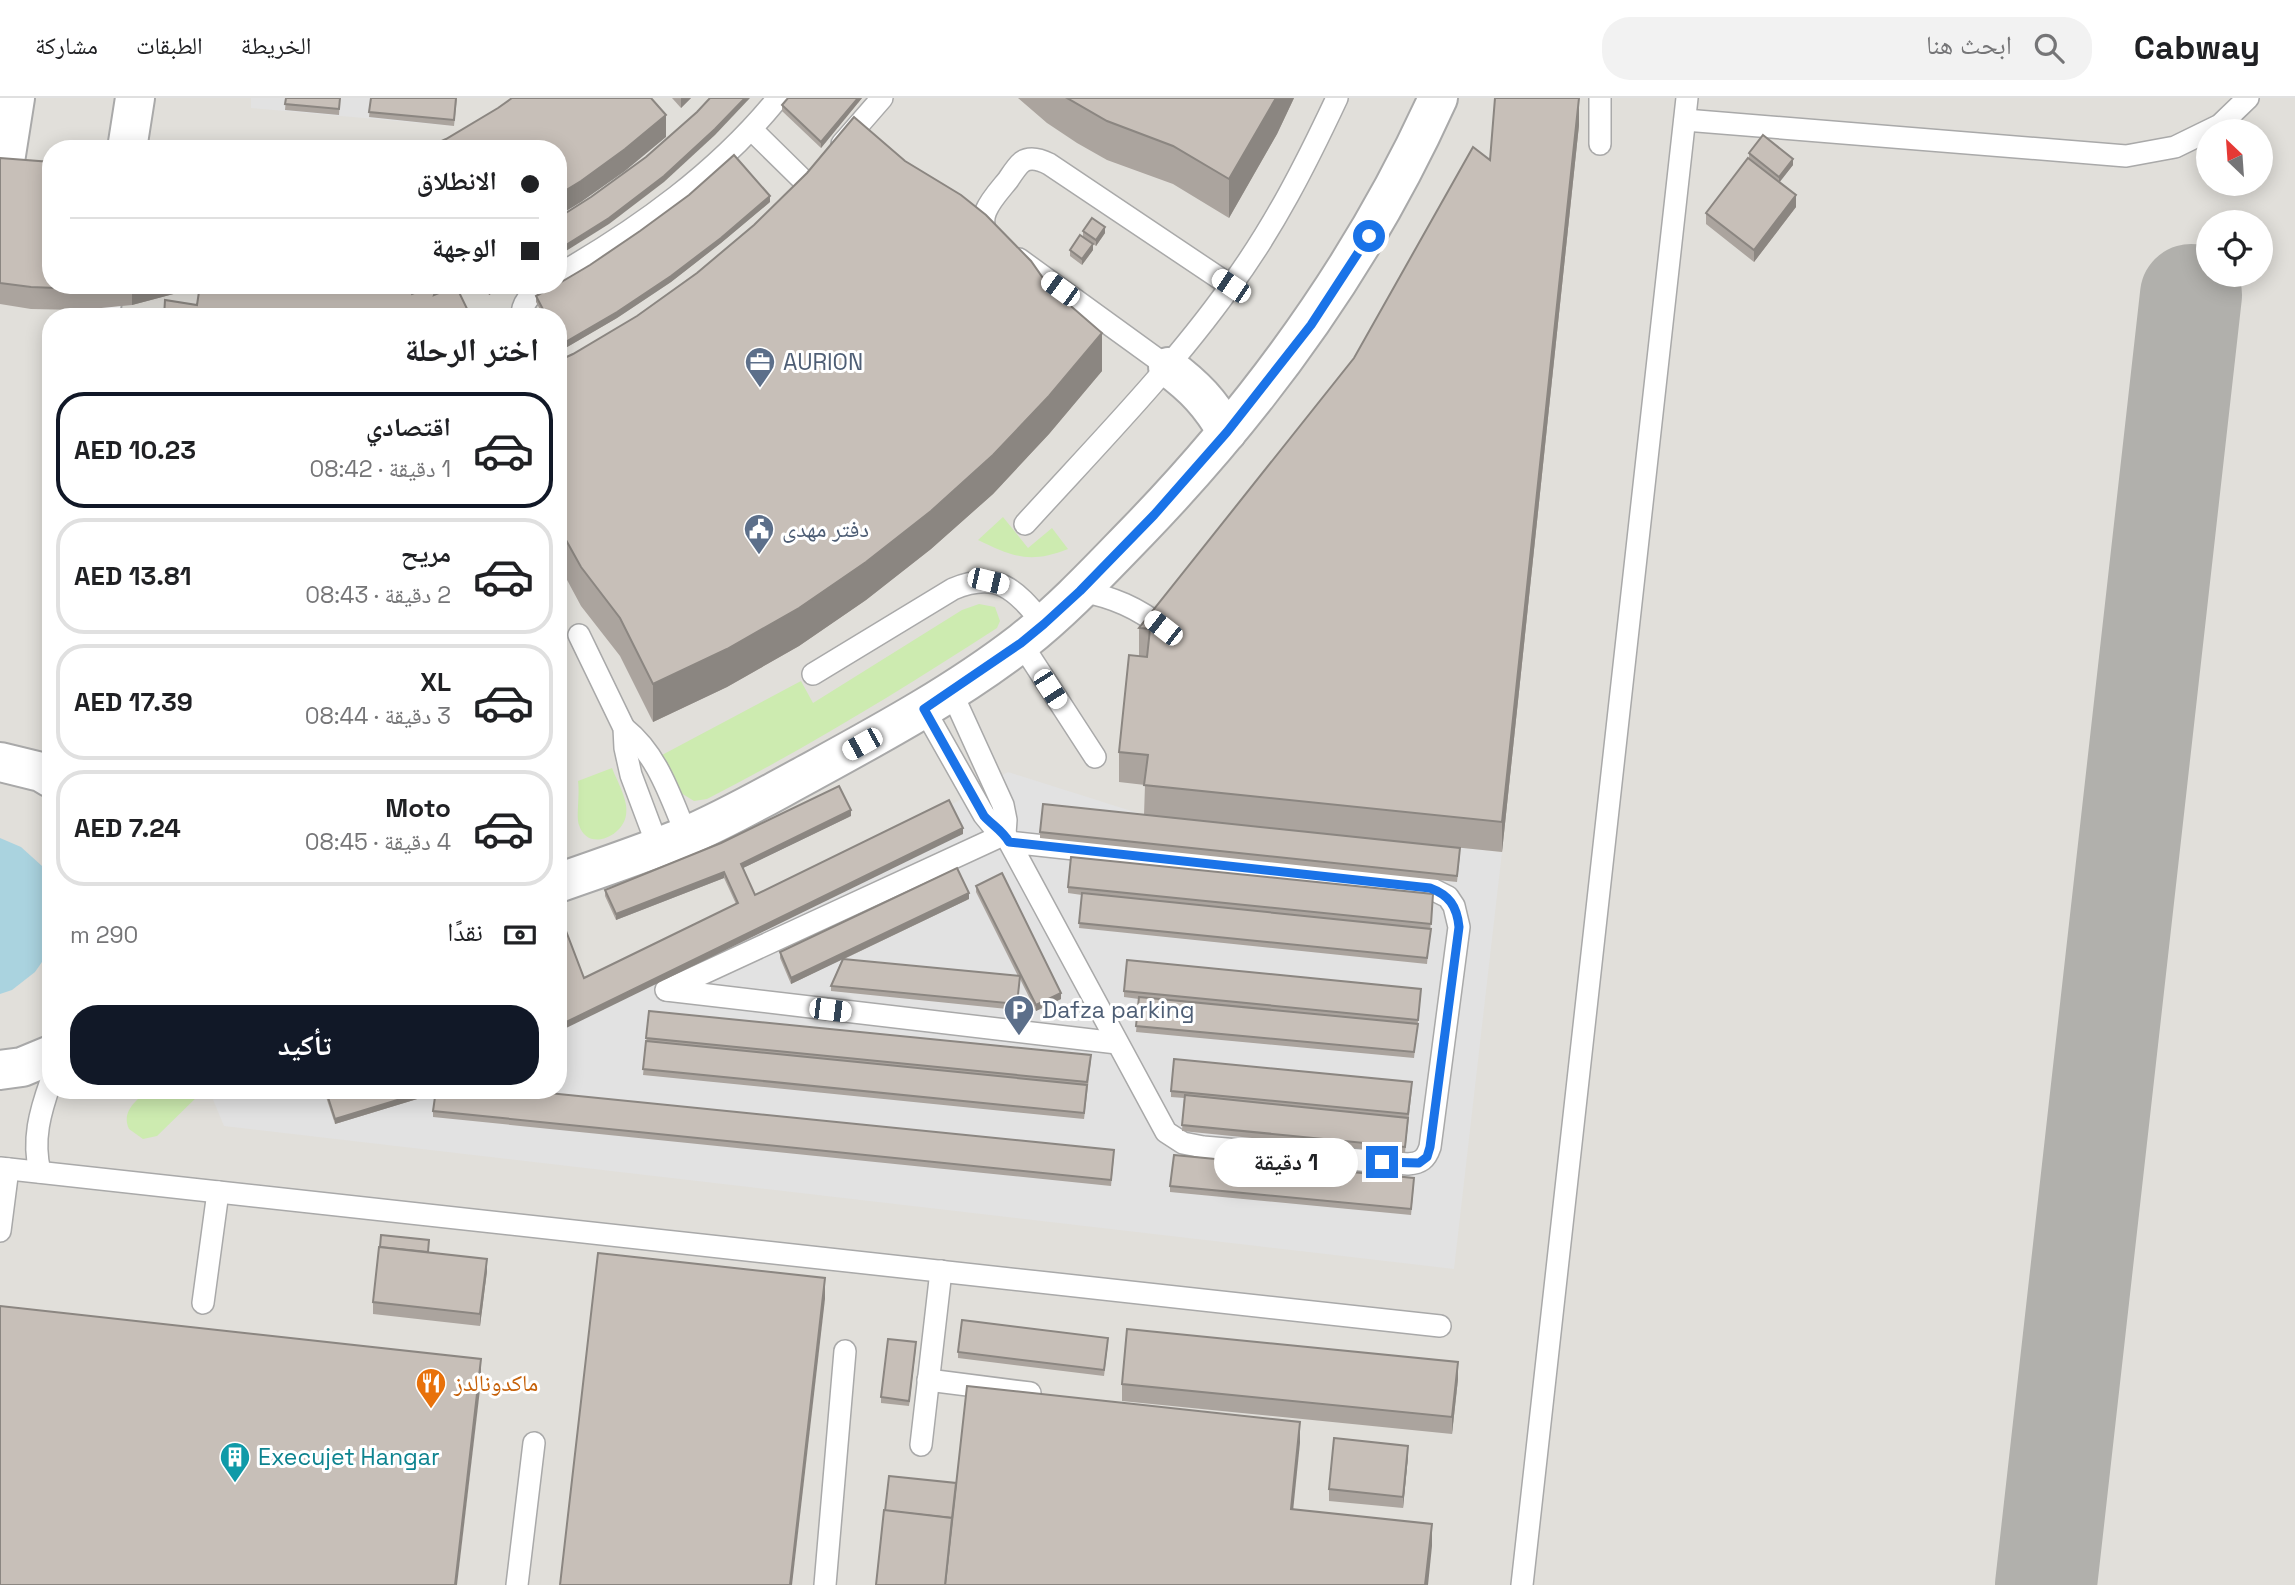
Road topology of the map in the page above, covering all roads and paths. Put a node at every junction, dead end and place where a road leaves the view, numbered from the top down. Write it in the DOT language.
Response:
graph roads {
  1 [pos="15,98"];
  2 [pos="135,98"];
  3 [pos="778,98"];
  4 [pos="882,98"];
  5 [pos="1337,98"];
  6 [pos="1438,98"];
  7 [pos="1600,98"];
  8 [pos="1687,98"];
  9 [pos="2248,98"];
  10 [pos="1685,120"];
  11 [pos="752,130"];
  12 [pos="128,140"];
  13 [pos="1600,144"];
  14 [pos="807,184"];
  15 [pos="788,202"];
  16 [pos="0,222"];
  17 [pos="567,270"];
  18 [pos="1231,286"];
  19 [pos="1168,367"];
  20 [pos="1227,432"];
  21 [pos="1025,524"];
  22 [pos="1080,591"];
  23 [pos="1163,628"];
  24 [pos="1033,633"];
  25 [pos="579,635"];
  26 [pos="814,674"];
  27 [pos="937,700"];
  28 [pos="624,727"];
  29 [pos="1095,757"];
  30 [pos="0,762"];
  31 [pos="42,773"];
  32 [pos="1007,838"];
  33 [pos="672,841"];
  34 [pos="567,879"];
  35 [pos="1118,1043"];
  36 [pos="42,1059"];
  37 [pos="0,1070"];
  38 [pos="45,1099"];
  39 [pos="4,1168"];
  40 [pos="40,1172"];
  41 [pos="218,1192"];
  42 [pos="0,1231"];
  43 [pos="941,1271"];
  44 [pos="203,1303"];
  45 [pos="1440,1326"];
  46 [pos="845,1351"];
  47 [pos="928,1380"];
  48 [pos="1055,1396"];
  49 [pos="534,1443"];
  50 [pos="921,1446"];
  51 [pos="517,1585"];
  52 [pos="825,1585"];
  53 [pos="1522,1585"];
  1 -- 16 [label="street"];
  2 -- 12 [label="street"];
  3 -- 11 [label="lane"];
  4 -- 14 [label="lane"];
  5 -- 18 [label="lane"];
  6 -- 20 [label="street"];
  7 -- 13 [label="lane"];
  8 -- 10 [label="lane"];
  9 -- 10 [label="lane"];
  10 -- 53 [label="lane"];
  11 -- 14 [label="lane"];
  11 -- 17 [label="lane"];
  14 -- 15 [label="lane"];
  18 -- 19 [label="lane"];
  18 -- 19 [label="lane"];
  19 -- 20 [label="street"];
  19 -- 21 [label="lane"];
  20 -- 22 [label="street"];
  22 -- 23 [label="lane"];
  22 -- 24 [label="street"];
  24 -- 26 [label="lane"];
  24 -- 27 [label="street"];
  24 -- 29 [label="lane"];
  25 -- 28 [label="lane"];
  27 -- 32 [label="lane"];
  27 -- 32 [label="lane"];
  27 -- 33 [label="street"];
  28 -- 33 [label="lane"];
  28 -- 33 [label="lane"];
  30 -- 31 [label="street"];
  32 -- 35 [label="lane"];
  32 -- 35 [label="lane"];
  32 -- 35 [label="lane"];
  33 -- 34 [label="street"];
  36 -- 37 [label="street"];
  38 -- 40 [label="lane"];
  39 -- 40 [label="lane"];
  39 -- 42 [label="lane"];
  40 -- 41 [label="lane"];
  41 -- 43 [label="lane"];
  41 -- 44 [label="lane"];
  43 -- 45 [label="lane"];
  43 -- 47 [label="lane"];
  46 -- 52 [label="lane"];
  47 -- 48 [label="lane"];
  47 -- 50 [label="lane"];
  49 -- 51 [label="lane"];
}
